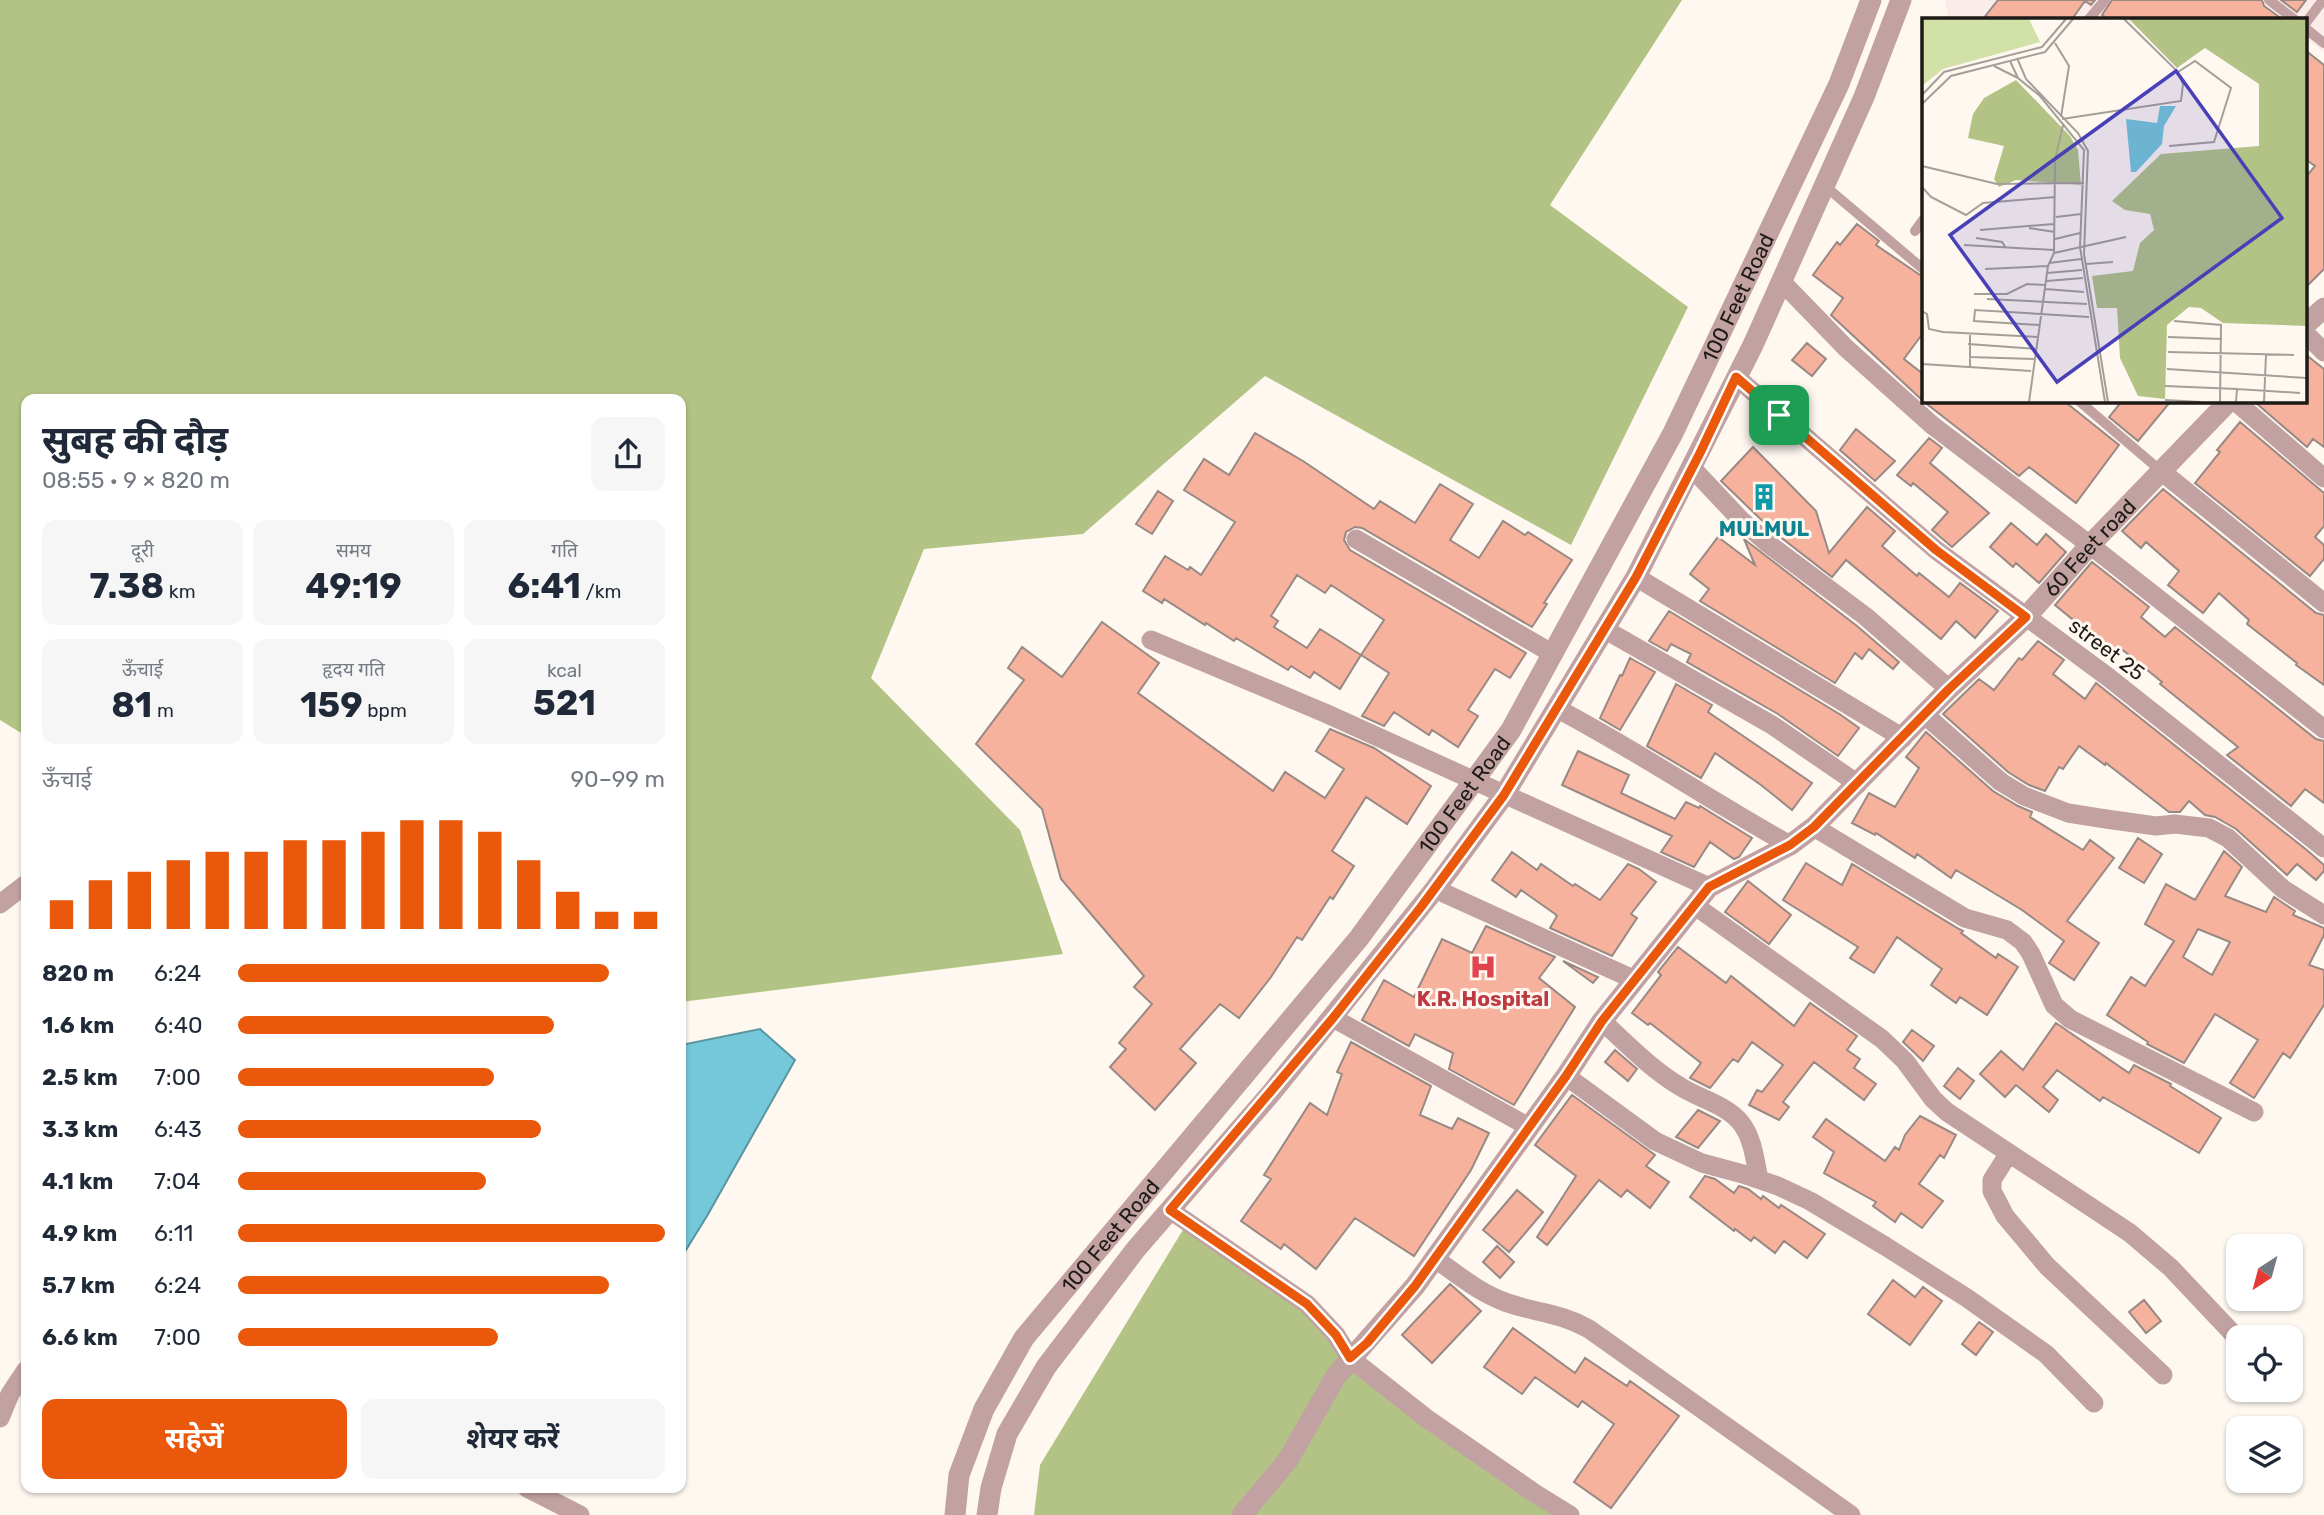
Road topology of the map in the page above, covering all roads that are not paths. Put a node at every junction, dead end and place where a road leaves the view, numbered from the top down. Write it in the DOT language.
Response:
graph roads {
  1 [pos="1871,0"];
  2 [pos="1901,0"];
  3 [pos="2105,0"];
  4 [pos="2269,0"];
  5 [pos="2323,0"];
  6 [pos="2090,18"];
  7 [pos="2293,18"];
  8 [pos="2306,25"];
  9 [pos="2306,27"];
  10 [pos="2324,43"];
  11 [pos="1824,186"];
  12 [pos="1922,221"];
  13 [pos="1914,231"];
  14 [pos="1922,268"];
  15 [pos="1781,281"];
  16 [pos="2324,308"];
  17 [pos="2306,324"];
  18 [pos="2306,334"];
  19 [pos="2324,352"];
  20 [pos="1736,377"];
  21 [pos="2080,402"];
  22 [pos="2228,402"];
  23 [pos="2236,402"];
  24 [pos="1692,468"];
  25 [pos="2161,471"];
  26 [pos="2324,478"];
  27 [pos="1356,539"];
  28 [pos="2090,545"];
  29 [pos="1636,577"];
  30 [pos="2324,603"];
  31 [pos="2026,617"];
  32 [pos="1604,629"];
  33 [pos="1151,640"];
  34 [pos="1553,654"];
  35 [pos="1949,689"];
  36 [pos="1556,708"];
  37 [pos="1925,715"];
  38 [pos="2324,729"];
  39 [pos="1903,738"];
  40 [pos="1474,780"];
  41 [pos="1858,784"];
  42 [pos="1504,795"];
  43 [pos="1814,827"];
  44 [pos="1790,845"];
  45 [pos="2324,848"];
  46 [pos="1709,887"];
  47 [pos="21,888"];
  48 [pos="1434,889"];
  49 [pos="0,904"];
  50 [pos="1694,905"];
  51 [pos="2324,915"];
  52 [pos="1635,980"];
  53 [pos="1333,1018"];
  54 [pos="1602,1021"];
  55 [pos="1566,1076"];
  56 [pos="2253,1112"];
  57 [pos="1529,1127"];
  58 [pos="2009,1153"];
  59 [pos="1759,1180"];
  60 [pos="1170,1210"];
  61 [pos="1434,1258"];
  62 [pos="2226,1326"];
  63 [pos="1350,1358"];
  64 [pos="2163,1375"];
  65 [pos="21,1378"];
  66 [pos="2094,1403"];
  67 [pos="0,1418"];
  68 [pos="537,1493"];
  69 [pos="580,1515"];
  70 [pos="955,1515"];
  71 [pos="987,1515"];
  72 [pos="1242,1515"];
  73 [pos="1570,1515"];
  74 [pos="1851,1515"];
  1 -- 34 [label="street, 100 Feet Road"];
  2 -- 11 [label="street, 100 Feet Road"];
  3 -- 6 [label="lane"];
  4 -- 7 [label="lane"];
  5 -- 8 [label="lane"];
  9 -- 10 [label="lane"];
  11 -- 14 [label="lane"];
  11 -- 15 [label="street, 100 Feet Road"];
  12 -- 13 [label="lane"];
  15 -- 20 [label="street, 100 Feet Road"];
  15 -- 28 [label="street"];
  16 -- 17 [label="street"];
  18 -- 19 [label="street"];
  20 -- 24 [label="street, 100 Feet Road"];
  20 -- 31 [label="street, street 25"];
  21 -- 25 [label="lane"];
  22 -- 25 [label="street, 60 Feet road"];
  23 -- 26 [label="street"];
  24 -- 29 [label="street, 100 Feet Road"];
  24 -- 35 [label="street"];
  25 -- 28 [label="street, 60 Feet road"];
  25 -- 30 [label="street"];
  27 -- 34 [label="street"];
  28 -- 31 [label="street, 60 Feet road"];
  28 -- 38 [label="street"];
  29 -- 32 [label="street, 100 Feet Road"];
  29 -- 39 [label="street"];
  31 -- 35 [label="street, 60 Feet road"];
  31 -- 45 [label="street, street 25"];
  32 -- 36 [label="street, 100 Feet Road"];
  32 -- 41 [label="street"];
  33 -- 40 [label="street"];
  34 -- 40 [label="street, 100 Feet Road"];
  35 -- 37 [label="street, 60 Feet road"];
  36 -- 42 [label="street, 100 Feet Road"];
  36 -- 44 [label="street"];
  37 -- 39 [label="street, 60 Feet road"];
  37 -- 51 [label="street"];
  39 -- 41 [label="street, 60 Feet road"];
  40 -- 42 [label="street"];
  40 -- 70 [label="street, 100 Feet Road"];
  41 -- 43 [label="street, 60 Feet road"];
  42 -- 46 [label="street"];
  42 -- 48 [label="street, 100 Feet Road"];
  43 -- 44 [label="street, 60 Feet road"];
  43 -- 56 [label="street"];
  44 -- 46 [label="street, 60 Feet road"];
  46 -- 50 [label="street, 60 Feet road"];
  47 -- 49 [label="street"];
  48 -- 52 [label="street"];
  48 -- 53 [label="street, 100 Feet Road"];
  50 -- 52 [label="street, 60 Feet road"];
  50 -- 58 [label="street"];
  52 -- 54 [label="street, 60 Feet road"];
  53 -- 57 [label="street"];
  53 -- 60 [label="street, 100 Feet Road"];
  54 -- 55 [label="street, 60 Feet road"];
  54 -- 59 [label="street"];
  55 -- 57 [label="street, 60 Feet road"];
  55 -- 59 [label="street"];
  57 -- 61 [label="street, 60 Feet road"];
  58 -- 62 [label="street"];
  58 -- 64 [label="street"];
  59 -- 66 [label="street"];
  60 -- 63 [label="street"];
  60 -- 71 [label="street, 100 Feet Road"];
  61 -- 63 [label="street, 60 Feet road"];
  61 -- 74 [label="street"];
  63 -- 72 [label="street, 60 Feet road"];
  63 -- 73 [label="street"];
  65 -- 67 [label="street"];
  68 -- 69 [label="street"];
}
